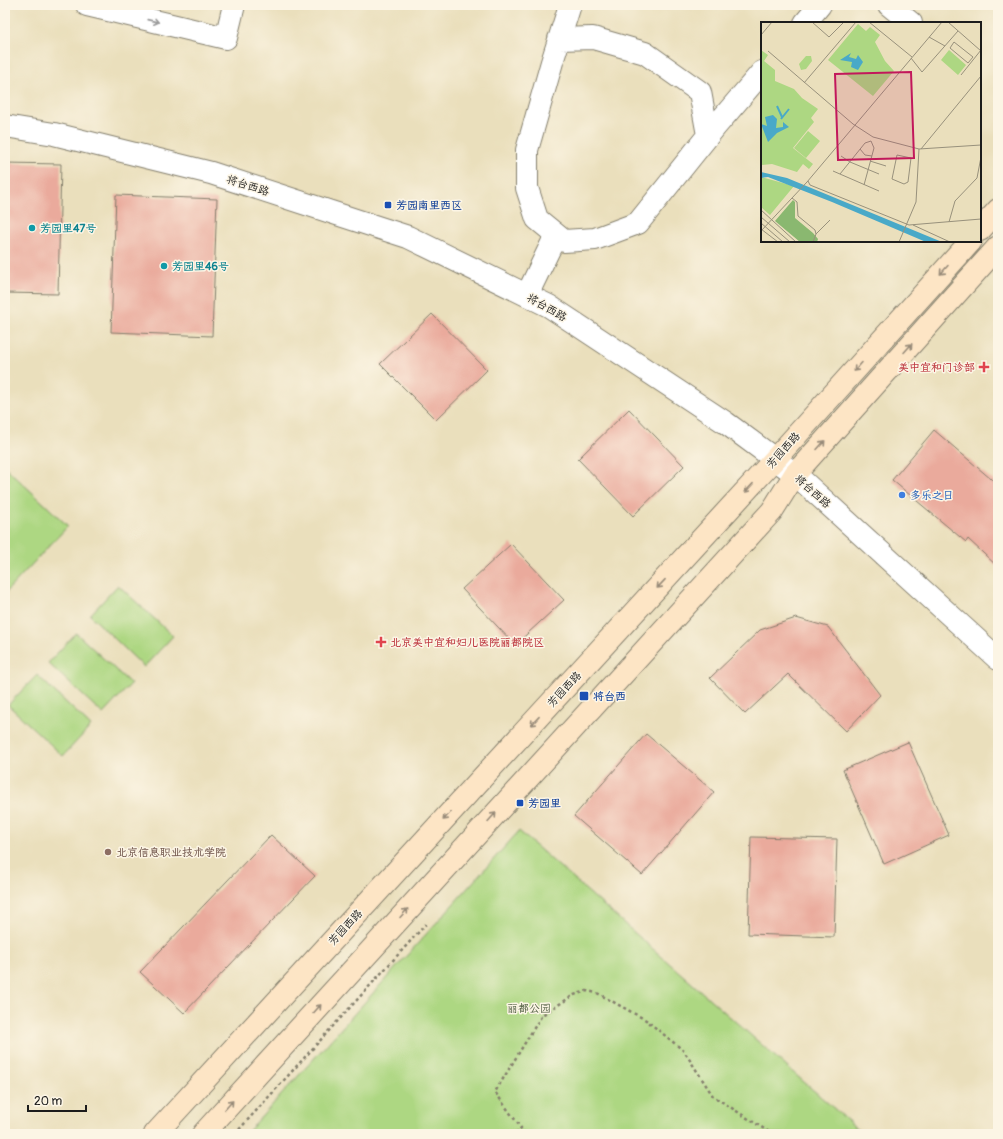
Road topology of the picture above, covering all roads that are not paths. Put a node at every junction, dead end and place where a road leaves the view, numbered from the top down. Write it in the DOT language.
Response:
graph roads {
  1 [pos="87,5"];
  2 [pos="234,5"];
  3 [pos="570,5"];
  4 [pos="820,5"];
  5 [pos="889,5"];
  6 [pos="805,22"];
  7 [pos="910,22"];
  8 [pos="559,39"];
  9 [pos="761,73"];
  10 [pos="5,126"];
  11 [pos="708,135"];
  12 [pos="998,210"];
  13 [pos="981,229"];
  14 [pos="556,235"];
  15 [pos="969,242"];
  16 [pos="998,247"];
  17 [pos="527,295"];
  18 [pos="775,459"];
  19 [pos="795,474"];
  20 [pos="998,659"];
  21 [pos="155,1134"];
  22 [pos="203,1134"];
  1 -- 2 [label="street, one-way"];
  3 -- 8 [label="street"];
  4 -- 6 [label="street"];
  5 -- 7 [label="street"];
  8 -- 11 [label="street"];
  8 -- 14 [label="street"];
  9 -- 11 [label="street"];
  10 -- 17 [label="street, 将台西路"];
  11 -- 14 [label="street"];
  12 -- 13 [label="main road"];
  14 -- 17 [label="street"];
  15 -- 18 [label="main road, 芳园西路, one-way"];
  19 -- 16 [label="main road, one-way"];
  17 -- 18 [label="street, 将台西路"];
  18 -- 19 [label="street, 将台西路"];
  18 -- 21 [label="main road, 芳园西路, one-way"];
  19 -- 20 [label="street, 将台西路"];
  22 -- 19 [label="main road, one-way"];
}
